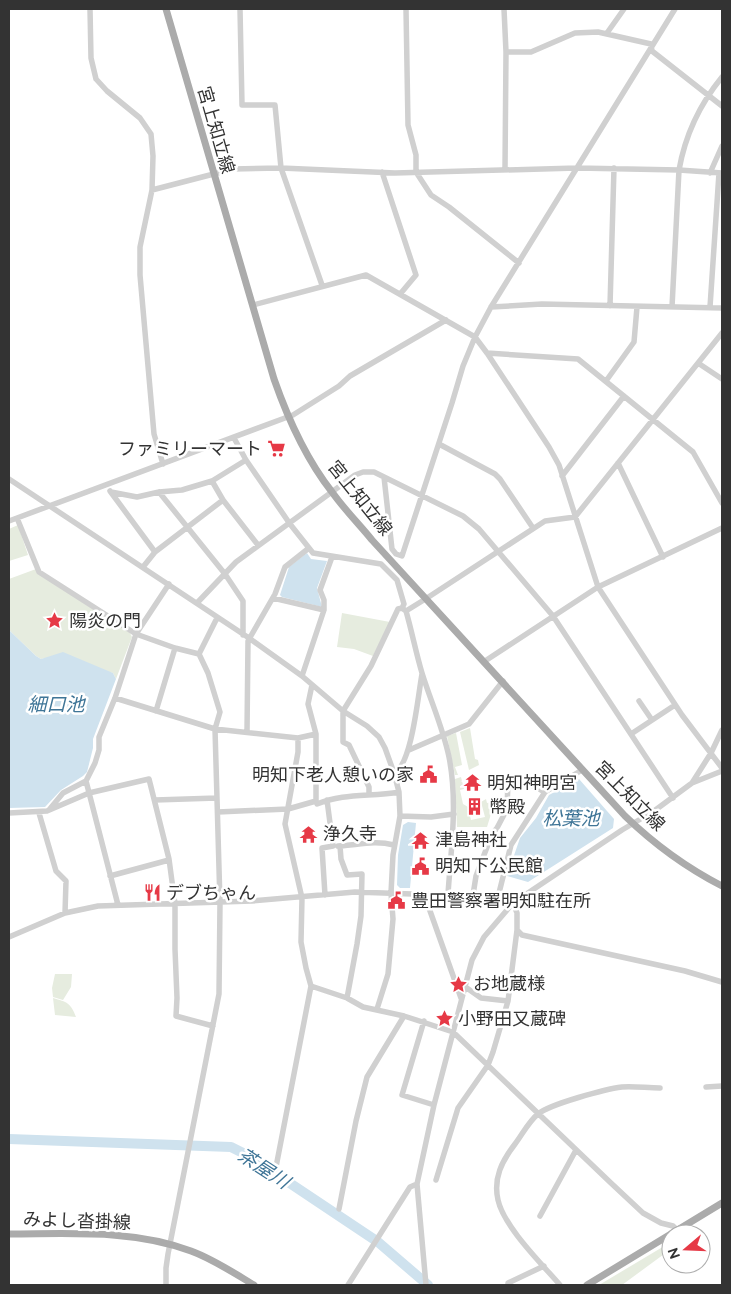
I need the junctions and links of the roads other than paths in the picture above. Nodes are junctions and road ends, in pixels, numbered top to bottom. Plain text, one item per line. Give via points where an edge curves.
1 (90, 9) edge
2 (166, 9) edge
3 (240, 9) edge
4 (406, 9) edge
5 (504, 9) edge
6 (624, 9) edge
7 (675, 9) edge
8 (607, 33) junction
9 (651, 44) junction
10 (506, 52) junction
11 (722, 77) edge
12 (708, 95) junction
13 (722, 106) edge
14 (722, 146) edge
15 (281, 168) junction
16 (578, 168) junction
17 (614, 168) junction
18 (505, 170) junction
19 (678, 170) junction
20 (382, 172) junction
21 (416, 172) junction
22 (710, 173) junction
23 (720, 173) edge
24 (213, 174) junction
25 (152, 190) junction
26 (519, 263) junction
27 (322, 285) junction
28 (401, 294) junction
29 (253, 305) junction
30 (610, 306) junction
31 (491, 307) junction
32 (638, 307) junction
33 (672, 307) junction
34 (710, 308) junction
35 (722, 308) edge
36 (446, 320) junction
37 (722, 333) edge
38 (475, 337) junction
39 (487, 353) junction
40 (698, 363) junction
41 (722, 379) edge
42 (606, 381) junction
43 (624, 396) junction
44 (288, 418) junction
45 (653, 420) junction
46 (234, 438) junction
47 (438, 444) junction
48 (246, 460) junction
49 (618, 463) junction
50 (163, 464) junction
51 (562, 476) junction
52 (384, 477) junction
53 (9, 479) edge
54 (212, 481) junction
55 (108, 484) junction
56 (111, 492) junction
57 (159, 492) junction
58 (332, 492) junction
59 (422, 496) junction
60 (223, 500) junction
61 (722, 503) edge
62 (50, 505) junction
63 (575, 517) junction
64 (17, 518) junction
65 (9, 521) edge
66 (290, 524) junction
67 (186, 527) junction
68 (533, 528) junction
69 (722, 528) edge
70 (258, 545) junction
71 (310, 548) junction
72 (499, 551) junction
73 (155, 552) junction
74 (332, 557) junction
75 (663, 557) junction
76 (143, 567) junction
77 (225, 574) junction
78 (169, 584) junction
79 (598, 587) junction
80 (273, 598) junction
81 (427, 598) junction
82 (197, 603) junction
83 (404, 609) junction
84 (324, 610) junction
85 (552, 616) junction
86 (217, 618) junction
87 (136, 634) junction
88 (246, 636) junction
89 (176, 648) junction
90 (199, 654) junction
91 (485, 661) junction
92 (422, 674) junction
93 (302, 676) junction
94 (503, 681) junction
95 (312, 685) junction
96 (114, 698) junction
97 (639, 701) dead end
98 (675, 705) junction
99 (156, 711) junction
100 (343, 711) junction
101 (652, 720) junction
102 (215, 729) junction
103 (722, 730) edge
104 (247, 732) junction
105 (316, 734) junction
106 (444, 734) junction
107 (631, 734) junction
108 (298, 738) junction
109 (409, 750) junction
110 (711, 753) junction
111 (582, 770) junction
112 (722, 770) edge
113 (394, 773) junction
114 (86, 781) junction
115 (692, 783) junction
116 (399, 792) junction
117 (545, 792) junction
118 (89, 793) junction
119 (369, 795) junction
120 (217, 798) junction
121 (673, 798) junction
122 (155, 800) junction
123 (327, 800) junction
124 (316, 801) junction
125 (288, 809) junction
126 (47, 811) junction
127 (218, 812) junction
128 (9, 813) edge
129 (39, 813) junction
130 (454, 814) junction
131 (400, 816) junction
132 (633, 824) junction
133 (394, 845) junction
134 (333, 846) junction
135 (340, 846) junction
136 (170, 860) junction
137 (110, 876) junction
138 (722, 886) edge
139 (362, 892) junction
140 (391, 893) junction
141 (424, 894) junction
142 (448, 894) junction
143 (324, 895) junction
144 (472, 895) junction
145 (498, 896) junction
146 (302, 898) junction
147 (220, 903) junction
148 (513, 903) junction
149 (175, 904) junction
150 (118, 905) junction
151 (65, 913) junction
152 (517, 930) junction
153 (9, 937) edge
154 (722, 982) edge
155 (311, 986) junction
156 (464, 986) junction
157 (347, 998) junction
158 (461, 998) junction
159 (508, 1001) junction
160 (377, 1009) junction
161 (404, 1016) junction
162 (424, 1021) junction
163 (213, 1026) junction
164 (453, 1032) junction
165 (488, 1065) junction
166 (722, 1086) edge
167 (706, 1087) dead end
168 (660, 1088) dead end
169 (434, 1105) junction
170 (539, 1114) junction
171 (576, 1150) junction
172 (276, 1168) dead end
173 (436, 1180) dead end
174 (417, 1184) junction
175 (722, 1203) edge
176 (339, 1209) dead end
177 (540, 1216) dead end
178 (665, 1224) edge
179 (687, 1224) edge
180 (9, 1234) edge
181 (661, 1240) edge
182 (170, 1244) junction
183 (544, 1266) junction
184 (166, 1285) edge
185 (254, 1285) edge
186 (348, 1285) edge
187 (426, 1285) edge
188 (508, 1285) edge
189 (560, 1285) edge
190 (586, 1285) edge

1 - 25 street via 91,58 96,79 140,118 151,134
2 - 24 main road, 宮上知立線
3 - 15 street via 242,105 275,105
4 - 21 street via 408,125 416,155
5 - 10 street
6 - 8 street
7 - 9 street
8 - 9 street
8 - 10 street via 575,33 532,52
9 - 12 street via 652,51
9 - 16 street
10 - 18 street
11 - 12 street
12 - 13 street
12 - 19 street via 682,149
14 - 22 street
15 - 20 street
15 - 24 street via 233,169
15 - 27 street
16 - 17 street
16 - 18 street
16 - 26 street
17 - 19 street
17 - 30 street
18 - 21 street
19 - 22 street
19 - 33 street
20 - 21 street
20 - 28 street via 416,275
21 - 26 street via 437,200
22 - 23 street
23 - 34 street
24 - 25 street
24 - 29 main road, 宮上知立線
25 - 50 street via 140,247 140,275 154,434
26 - 31 street
27 - 28 street via 366,275
27 - 29 street
28 - 36 street
29 - 44 main road, 宮上知立線
30 - 31 street via 542,304
30 - 32 street
31 - 38 street
32 - 33 street
32 - 42 street via 634,342
33 - 34 street
34 - 35 street
36 - 38 street
36 - 44 street via 350,376
37 - 40 street
38 - 39 street
38 - 47 street
39 - 42 street via 578,358
39 - 51 street via 549,446
40 - 41 street
40 - 45 street
42 - 43 street
43 - 45 street
43 - 51 street
44 - 46 street
44 - 58 main road, 宮上知立線
45 - 49 street
45 - 61 street via 693,452
46 - 48 street
46 - 50 street
47 - 59 street
47 - 68 street via 500,479
48 - 54 street
48 - 66 street
49 - 63 street
49 - 75 street
50 - 55 street
51 - 63 street
52 - 58 street via 374,472 363,472
52 - 59 street
52 - 59 street via 392,549 396,554 402,556
53 - 62 street
54 - 57 street via 182,490
54 - 60 street
55 - 56 street
55 - 62 street
56 - 57 street via 137,497
56 - 73 street
57 - 67 street
58 - 66 street
58 - 81 main road, 宮上知立線
59 - 72 street via 463,516
60 - 67 street
60 - 70 street
62 - 64 street
62 - 76 street
63 - 68 street via 545,521
63 - 79 street
64 - 65 street
64 - 87 street via 39,572
66 - 70 street
66 - 71 street
67 - 73 street
67 - 77 street
68 - 72 street
69 - 75 street
70 - 77 street
71 - 74 street via 313,553
71 - 80 street via 286,567
72 - 81 street
72 - 85 street
73 - 76 street
74 - 83 street via 382,564 397,580
74 - 84 street via 320,590
75 - 79 street
76 - 78 street
77 - 82 street
77 - 88 street via 242,601
78 - 82 street
78 - 87 street
79 - 85 street
79 - 98 street
80 - 84 street
80 - 88 street
81 - 83 street
81 - 91 main road, 宮上知立線
82 - 86 street
83 - 92 street
83 - 100 street via 398,609
84 - 93 street
85 - 91 street
85 - 107 street
86 - 88 street
86 - 90 street
87 - 89 street
87 - 96 street
88 - 93 street
88 - 104 street
89 - 90 street
89 - 99 street
90 - 102 street via 220,712
91 - 94 main road, 宮上知立線
92 - 106 street
92 - 109 street
93 - 95 street
94 - 106 street via 470,724
94 - 111 main road, 宮上知立線
95 - 100 street
95 - 105 street via 308,704
96 - 99 street
96 - 114 street via 99,737 95,763
97 - 101 street
98 - 101 street
98 - 110 street
99 - 102 street
100 - 113 street via 379,737
100 - 119 street via 343,742 349,745 369,787
101 - 107 street
102 - 104 street
102 - 120 street
103 - 110 street
104 - 108 street
105 - 108 street
105 - 124 street
106 - 109 street
106 - 130 street
107 - 121 street
108 - 125 street
109 - 113 street via 401,768
110 - 112 street
110 - 115 street
111 - 117 street
111 - 132 main road, 宮上知立線
112 - 115 street
113 - 116 street
114 - 118 street
114 - 126 street via 63,794
115 - 121 street
116 - 119 street
116 - 131 street
117 - 144 street via 514,777 508,781 507,809 485,850
117 - 145 street via 511,845
118 - 122 street via 149,779
118 - 126 street
118 - 137 street
119 - 123 street
120 - 122 street
120 - 127 street
121 - 132 street
122 - 136 street
123 - 124 street via 317,804
123 - 134 street
124 - 125 street
125 - 127 street
125 - 146 street via 285,824
126 - 129 street
127 - 147 street
128 - 129 street
129 - 151 street via 56,871 66,881
130 - 131 street
130 - 142 street
131 - 133 street
132 - 138 main road, 宮上知立線 via 666,851
132 - 148 street
133 - 135 street via 372,842
133 - 140 street
134 - 135 street
134 - 143 street via 322,848
135 - 139 street via 347,875 362,874
136 - 137 street
136 - 149 street
137 - 150 street
139 - 140 street
139 - 143 street
139 - 157 street via 358,944
140 - 141 street
140 - 160 street via 393,919 388,974
141 - 142 street
141 - 158 street
142 - 144 street
143 - 146 street
144 - 145 street
145 - 148 street
146 - 147 street
146 - 155 street via 301,942
147 - 149 street
147 - 163 street via 220,994
148 - 152 street
148 - 156 street via 484,937
149 - 150 street
149 - 163 street via 176,1016
150 - 151 street
151 - 153 street
152 - 154 street via 522,935
152 - 159 street
155 - 157 street
155 - 172 street
156 - 158 street
156 - 159 street via 481,998
157 - 160 street
158 - 164 street
159 - 165 street
160 - 161 street
161 - 162 street
161 - 176 street via 367,1077
162 - 164 street
162 - 169 street via 402,1095
163 - 182 street
164 - 165 street
164 - 169 street
165 - 170 street
165 - 173 street via 458,1108
166 - 167 street
168 - 170 street via 613,1088
169 - 174 street
170 - 171 street
170 - 183 street via 505,1157 495,1184 503,1215
171 - 177 street
171 - 178 street via 643,1213
174 - 186 street via 410,1187
174 - 187 street
175 - 179 main road
180 - 182 main road, みよし沓掛線 via 116,1234
181 - 190 main road
182 - 184 street
182 - 185 main road, みよし沓掛線 via 205,1257
183 - 188 street
183 - 189 street

